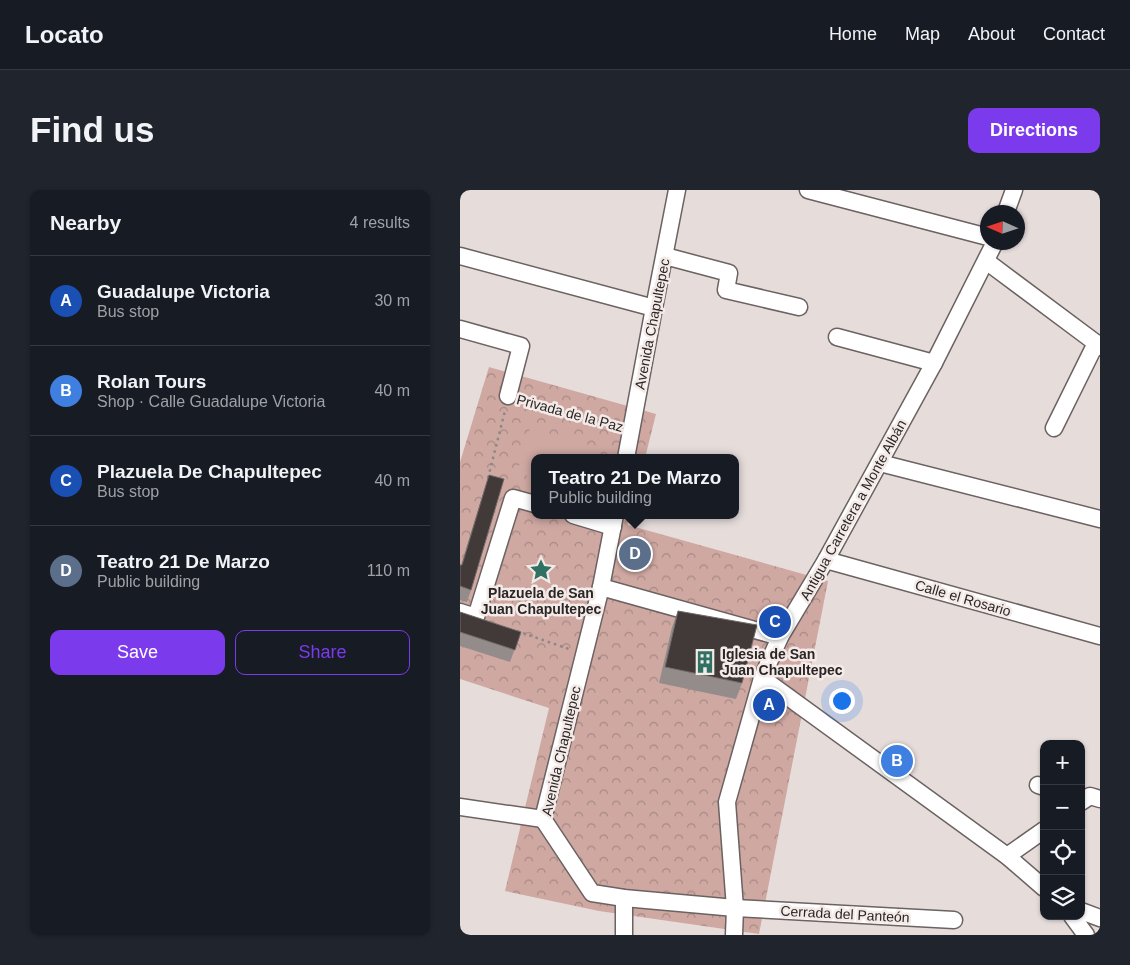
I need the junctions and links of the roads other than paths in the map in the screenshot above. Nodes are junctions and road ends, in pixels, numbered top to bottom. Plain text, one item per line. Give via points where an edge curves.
1 (678, 190) edge
2 (808, 190) edge
3 (1014, 190) edge
4 (1009, 205) edge
5 (980, 235) edge
6 (991, 250) edge
7 (460, 256) edge
8 (665, 256) junction
9 (986, 261) junction
10 (654, 308) junction
11 (799, 308) dead end
12 (460, 329) edge
13 (837, 337) dead end
14 (1098, 345) edge
15 (934, 363) junction
16 (508, 396) road end
17 (1054, 428) dead end
18 (627, 454) edge
19 (880, 462) junction
20 (531, 503) edge
21 (600, 519) edge
22 (1100, 519) edge
23 (614, 521) edge
24 (826, 560) junction
25 (601, 587) junction
26 (468, 615) edge
27 (1100, 636) edge
28 (780, 637) junction
29 (762, 678) junction
30 (460, 807) edge
31 (543, 819) junction
32 (1040, 833) edge
33 (1007, 856) junction
34 (1040, 885) edge
35 (624, 898) junction
36 (735, 908) junction
37 (1085, 912) edge
38 (1100, 918) edge
39 (954, 920) dead end
40 (1075, 920) edge
41 (624, 935) edge
42 (734, 935) edge
43 (1086, 935) edge

1 - 8 street, Avenida Chapultepec
2 - 5 street
3 - 4 street
6 - 9 street, Antigua Carretera a Monte Albán
7 - 10 street
8 - 10 street, Avenida Chapultepec
8 - 11 street via 729,272 726,290
9 - 14 street
9 - 15 street, Antigua Carretera a Monte Albán
10 - 18 street, Avenida Chapultepec
12 - 16 street via 521,346
13 - 15 street
14 - 17 street
15 - 19 street, Antigua Carretera a Monte Albán
19 - 22 street
19 - 24 street, Antigua Carretera a Monte Albán
20 - 26 street via 513,498
21 - 23 street
23 - 25 street, Avenida Chapultepec
24 - 27 street, Calle el Rosario
24 - 28 street, Antigua Carretera a Monte Albán
25 - 28 street
25 - 31 street, Avenida Chapultepec
28 - 29 street, Antigua Carretera a Monte Albán
29 - 33 street
29 - 36 street, Antigua Carretera a Monte Albán via 727,802
30 - 31 street
31 - 35 street, Avenida Chapultepec via 592,893
32 - 33 street
33 - 34 street
35 - 36 street, Avenida Chapultepec
35 - 41 street
36 - 39 street, Cerrada del Panteón
36 - 42 street, Antigua Carretera a Monte Albán
37 - 38 street
40 - 43 street

